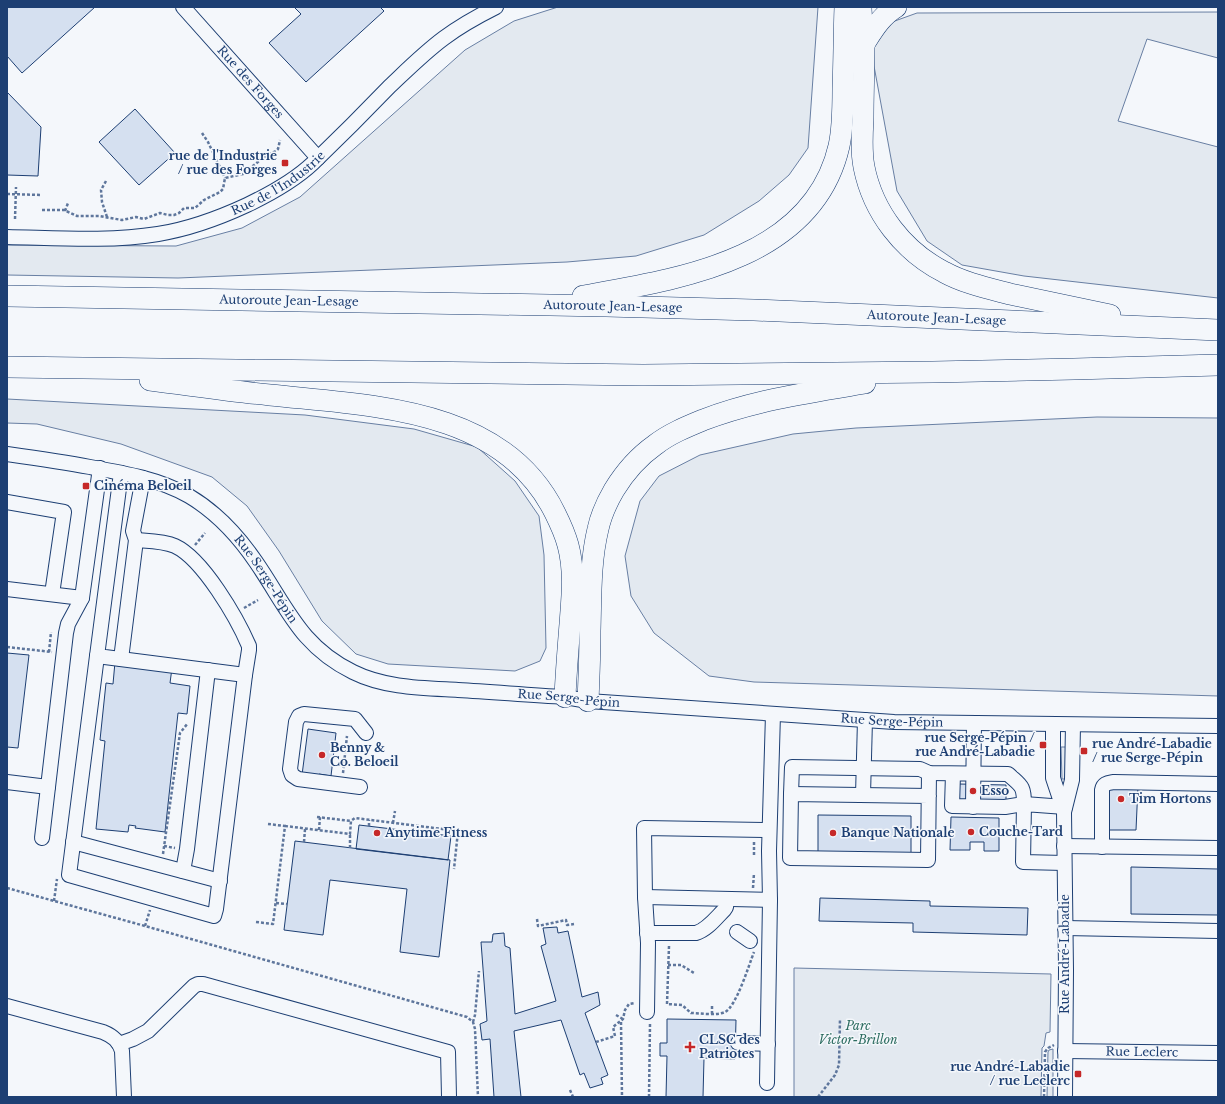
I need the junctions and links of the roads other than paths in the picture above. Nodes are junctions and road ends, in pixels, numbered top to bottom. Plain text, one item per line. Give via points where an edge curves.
1 (183, 7) edge
2 (496, 7) edge
3 (845, 7) edge
4 (861, 7) edge
5 (896, 7) edge
6 (864, 44) junction
7 (318, 158) junction
8 (7, 237) edge
9 (7, 296) edge
10 (539, 304) junction
11 (1176, 328) junction
12 (1218, 330) edge
13 (1218, 365) edge
14 (7, 367) edge
15 (53, 367) junction
16 (933, 372) junction
17 (7, 454) edge
18 (100, 468) junction
19 (121, 472) junction
20 (143, 478) junction
21 (7, 502) edge
22 (136, 540) junction
23 (7, 589) edge
24 (52, 594) junction
25 (82, 598) junction
26 (97, 656) junction
27 (122, 659) junction
28 (208, 670) junction
29 (245, 675) junction
30 (565, 697) junction
31 (588, 701) junction
32 (773, 714) junction
33 (865, 720) junction
34 (974, 723) junction
35 (1053, 724) junction
36 (1073, 725) junction
37 (1218, 726) edge
38 (366, 733) dead end
39 (863, 768) junction
40 (929, 773) junction
41 (952, 774) junction
42 (973, 774) junction
43 (7, 782) edge
44 (1218, 784) edge
45 (360, 786) dead end
46 (48, 787) junction
47 (791, 794) junction
48 (863, 795) junction
49 (929, 796) junction
50 (1024, 804) junction
51 (973, 807) junction
52 (1064, 808) junction
53 (769, 830) junction
54 (42, 838) dead end
55 (73, 842) junction
56 (1064, 846) junction
57 (1102, 846) junction
58 (1218, 848) edge
59 (1064, 863) junction
60 (183, 871) junction
61 (220, 881) junction
62 (645, 898) junction
63 (727, 899) junction
64 (770, 900) junction
65 (1066, 928) junction
66 (1218, 931) edge
67 (737, 932) dead end
68 (647, 933) junction
69 (753, 944) road end
70 (7, 1006) edge
71 (646, 1011) road end
72 (738, 1043) dead end
73 (119, 1044) junction
74 (768, 1044) junction
75 (1065, 1050) junction
76 (1218, 1053) edge
77 (767, 1083) dead end
78 (124, 1097) edge
79 (449, 1097) edge
80 (1065, 1097) edge

1 - 7 street, Rue des Forges
2 - 7 street, Rue de l'Industrie via 465,24 429,50
3 - 10 highway via 839,146 822,188 796,220 759,248 707,269 650,284
4 - 6 highway
5 - 6 highway via 877,24
6 - 11 highway via 864,166 875,201 896,234 913,251 943,272 967,282 1030,298
7 - 8 street, Rue de l'Industrie via 296,177 265,196 231,212 184,228 157,234 115,238
9 - 10 highway, Autoroute Jean-Lesage
10 - 11 highway, Autoroute Jean-Lesage via 754,310
11 - 12 highway, Autoroute Jean-Lesage
13 - 16 highway
14 - 15 highway
15 - 16 highway via 643,375
15 - 30 highway via 395,410 456,426 501,450 526,471 540,488 553,509 568,545 572,589
16 - 31 highway via 799,394 729,411 672,434 642,456 629,469 615,490 598,528 592,578
17 - 18 street, Rue Serge-Pépin
18 - 19 street, Rue Serge-Pépin
18 - 25 street
19 - 20 street, Rue Serge-Pépin
19 - 26 street
20 - 22 street via 133,531
20 - 30 street, Rue Serge-Pépin via 169,486 190,497 221,521 256,561 305,636 322,653 349,670 366,678 407,686
21 - 24 street via 64,512
22 - 27 street
22 - 29 street via 167,544 181,549 210,578 231,610 249,646
23 - 24 street
24 - 25 street
25 - 46 street via 66,633
26 - 27 street
26 - 55 street
27 - 28 street
28 - 29 street
28 - 60 street
29 - 61 street
30 - 31 street, Rue Serge-Pépin
31 - 32 street, Rue Serge-Pépin
32 - 33 street, Rue Serge-Pépin
32 - 53 street
33 - 34 street, Rue Serge-Pépin
33 - 39 street
34 - 35 street, Rue Serge-Pépin
34 - 42 street
35 - 36 street, Rue Serge-Pépin
35 - 52 street, Rue André-Labadie via 1053,778
36 - 37 street, Rue Serge-Pépin
36 - 52 street, Rue André-Labadie via 1072,780
38 - 45 street via 355,719 304,714 299,716 290,769 292,775 298,779
39 - 40 street via 920,769
39 - 47 street via 792,768
39 - 48 street
40 - 41 street
40 - 49 street
41 - 42 street
41 - 51 street via 952,806
42 - 50 street via 1008,774 1024,790
42 - 51 street
43 - 46 street
44 - 57 street via 1104,784
46 - 54 street
47 - 48 street
47 - 49 street via 790,858 928,860
48 - 49 street
50 - 51 street
50 - 52 street
50 - 59 street via 1023,862
52 - 56 street, Rue André-Labadie
53 - 62 street via 644,828
53 - 64 street
55 - 60 street
55 - 61 street via 69,875 214,916
56 - 57 street
56 - 59 street, Rue André-Labadie
57 - 58 street
59 - 65 street, Rue André-Labadie
60 - 61 street
62 - 63 street
62 - 68 street
63 - 64 street
63 - 68 street via 724,910 704,930 696,933
64 - 74 street
65 - 66 street
65 - 75 street, Rue André-Labadie
67 - 69 street
68 - 71 street
70 - 73 street via 108,1034
72 - 74 street
73 - 78 street
73 - 79 street via 148,1031 194,986 203,984 448,1052
74 - 77 street
75 - 76 street, Rue Leclerc
75 - 80 street, Rue André-Labadie

